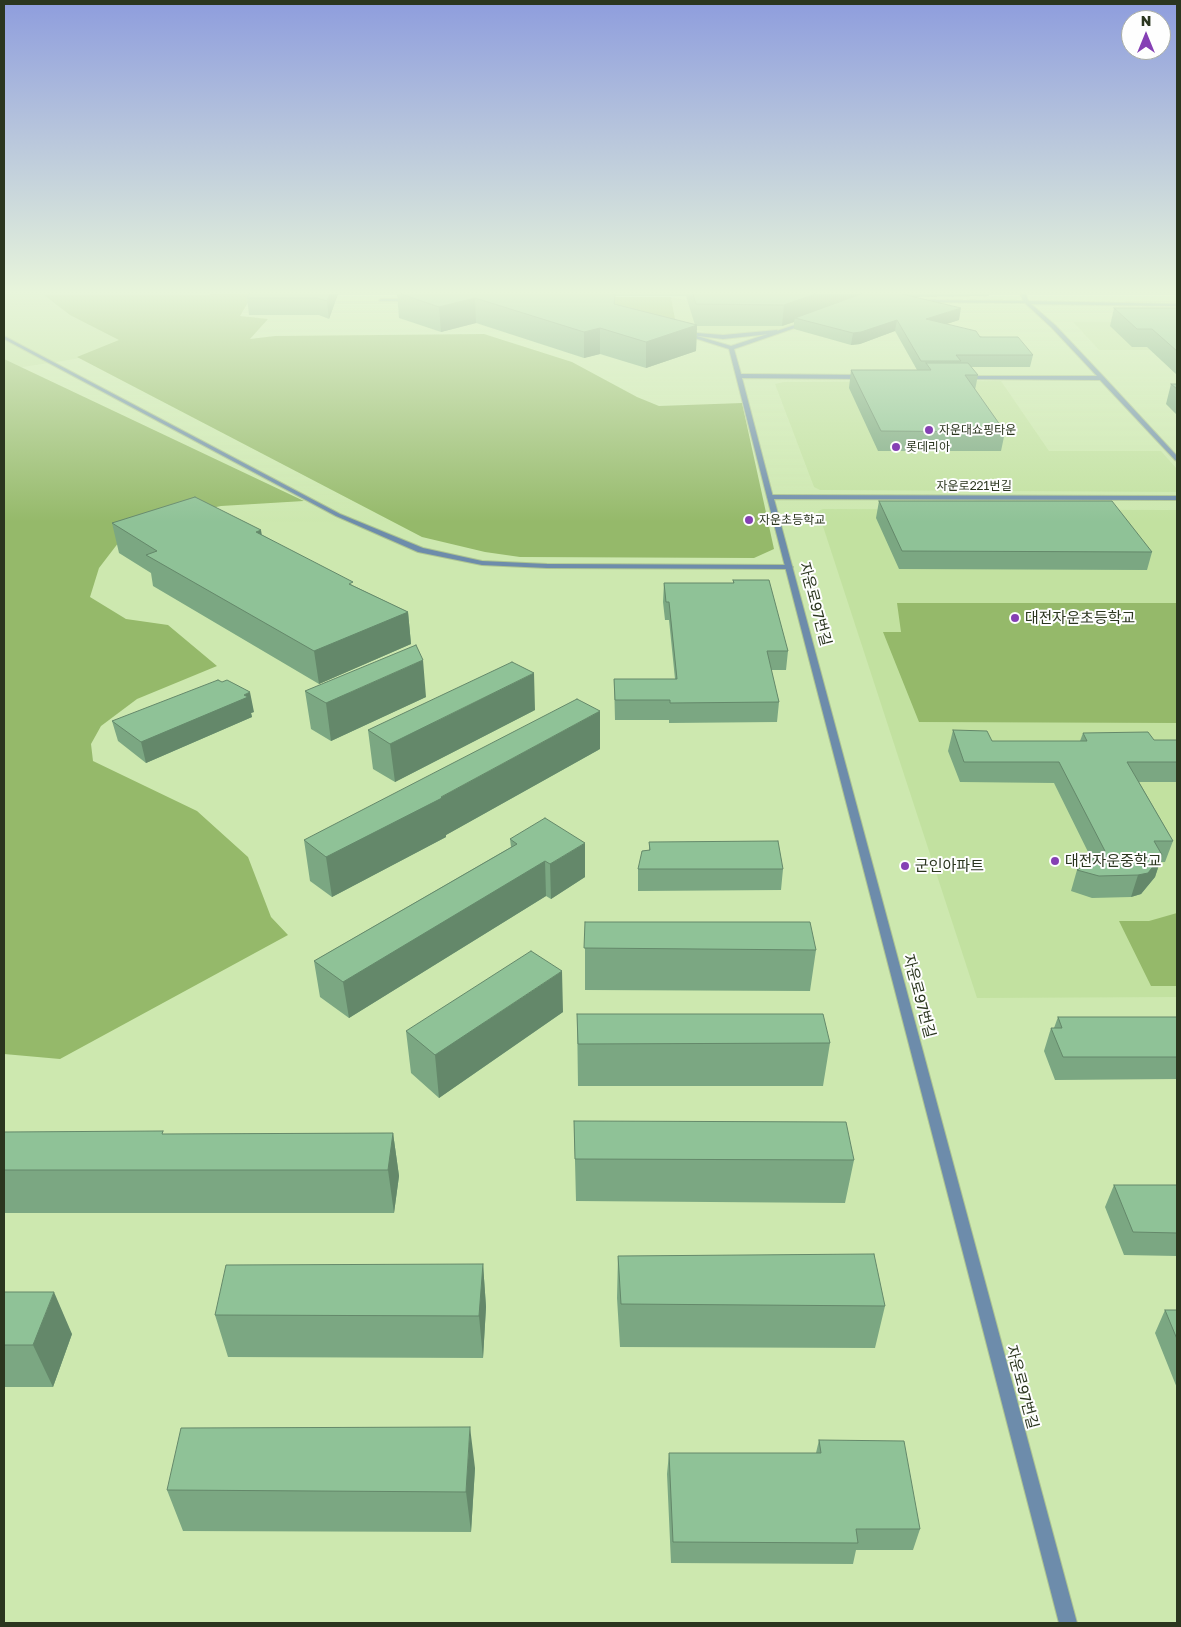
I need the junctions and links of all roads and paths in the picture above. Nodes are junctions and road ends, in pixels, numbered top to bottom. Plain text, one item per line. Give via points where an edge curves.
1 (66, 370) edge
2 (736, 370) edge
3 (1094, 370) edge
4 (738, 376) junction
5 (866, 378) edge
6 (954, 378) edge
7 (1102, 378) junction
8 (1177, 459) edge
9 (770, 497) junction
10 (1177, 498) edge
11 (789, 567) junction
12 (1068, 1623) edge

1 - 11 street via 338,514 421,550 482,563
2 - 4 street, 자운로97번길
3 - 7 street
4 - 5 street
4 - 9 street, 자운로97번길
6 - 7 street
7 - 8 street
9 - 10 street, 자운로221번길
9 - 11 street, 자운로97번길
11 - 12 street, 자운로97번길

